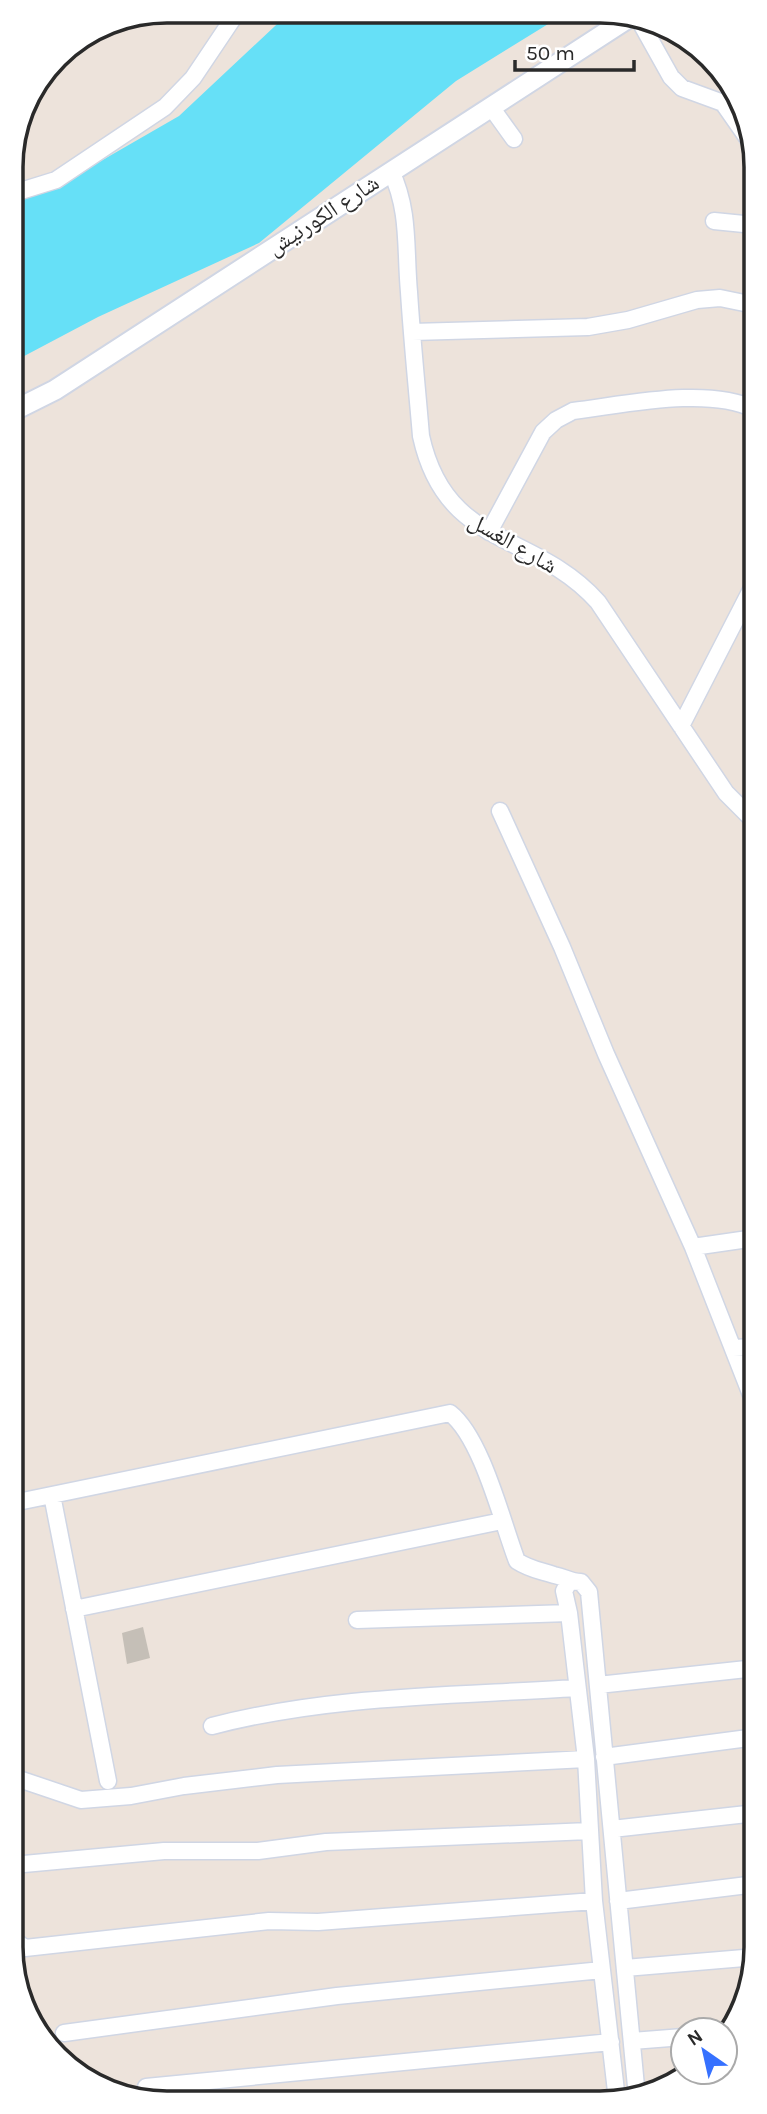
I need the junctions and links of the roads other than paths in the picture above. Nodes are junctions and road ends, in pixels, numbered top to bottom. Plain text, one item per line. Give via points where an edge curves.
1 (230, 23) edge
2 (618, 24) edge
3 (644, 30) edge
4 (491, 107) junction
5 (738, 124) edge
6 (514, 139) dead end
7 (391, 171) junction
8 (23, 190) edge
9 (714, 221) dead end
10 (744, 224) edge
11 (744, 303) edge
12 (412, 332) junction
13 (744, 405) edge
14 (23, 406) edge
15 (489, 532) junction
16 (744, 603) edge
17 (681, 726) junction
18 (500, 811) dead end
19 (744, 811) edge
20 (744, 1240) edge
21 (693, 1247) junction
22 (733, 1348) junction
23 (744, 1348) edge
24 (744, 1376) edge
25 (52, 1495) junction
26 (23, 1501) edge
27 (502, 1521) junction
28 (569, 1582) junction
29 (74, 1609) junction
30 (569, 1613) junction
31 (357, 1620) dead end
32 (744, 1669) edge
33 (598, 1685) junction
34 (576, 1688) junction
35 (212, 1726) dead end
36 (744, 1739) edge
37 (604, 1757) junction
38 (586, 1759) junction
39 (23, 1780) edge
40 (108, 1781) dead end
41 (744, 1814) edge
42 (612, 1829) junction
43 (589, 1831) junction
44 (23, 1865) edge
45 (744, 1885) edge
46 (594, 1900) junction
47 (618, 1901) junction
48 (23, 1947) edge
49 (744, 1958) edge
50 (625, 1968) junction
51 (601, 1970) junction
52 (64, 2033) dead end
53 (669, 2037) edge
54 (632, 2041) junction
55 (611, 2042) junction
56 (637, 2086) edge
57 (146, 2087) dead end
58 (616, 2090) edge

1 - 8 street via 193,78 165,107 56,180
2 - 4 street, شارع الكورنيش
3 - 5 street via 671,78 682,88 723,103
4 - 6 street
4 - 7 street, شارع الكورنيش
7 - 12 street, شارع الغسل via 405,208
7 - 14 street, شارع الكورنيش via 55,390
9 - 10 street
11 - 12 street via 697,300 588,327
12 - 15 street, شارع الغسل via 426,459 450,502
13 - 15 street via 691,397 573,411 556,419 543,432
15 - 17 street, شارع الغسل via 564,572 588,591
16 - 17 street
17 - 19 street, شارع الغسل via 726,793
18 - 21 street
20 - 21 street
21 - 22 street
22 - 23 street
22 - 24 street
25 - 26 street
25 - 27 street via 450,1413 476,1445
25 - 29 street
27 - 28 street via 517,1561
27 - 29 street
28 - 30 street via 564,1591
28 - 33 street via 581,1582 589,1592
29 - 40 street
30 - 31 street
30 - 34 street
32 - 33 street
33 - 37 street
34 - 35 street via 343,1703 256,1714
34 - 38 street
36 - 37 street
37 - 42 street
38 - 39 street via 277,1775 81,1800
38 - 43 street
41 - 42 street
42 - 47 street
43 - 44 street via 327,1842 258,1851 163,1850
43 - 46 street
45 - 47 street
46 - 48 street via 317,1922 270,1921
46 - 51 street
47 - 50 street
49 - 50 street
50 - 54 street
51 - 52 street via 337,1996
51 - 55 street
53 - 54 street
54 - 56 street
55 - 57 street
55 - 58 street

